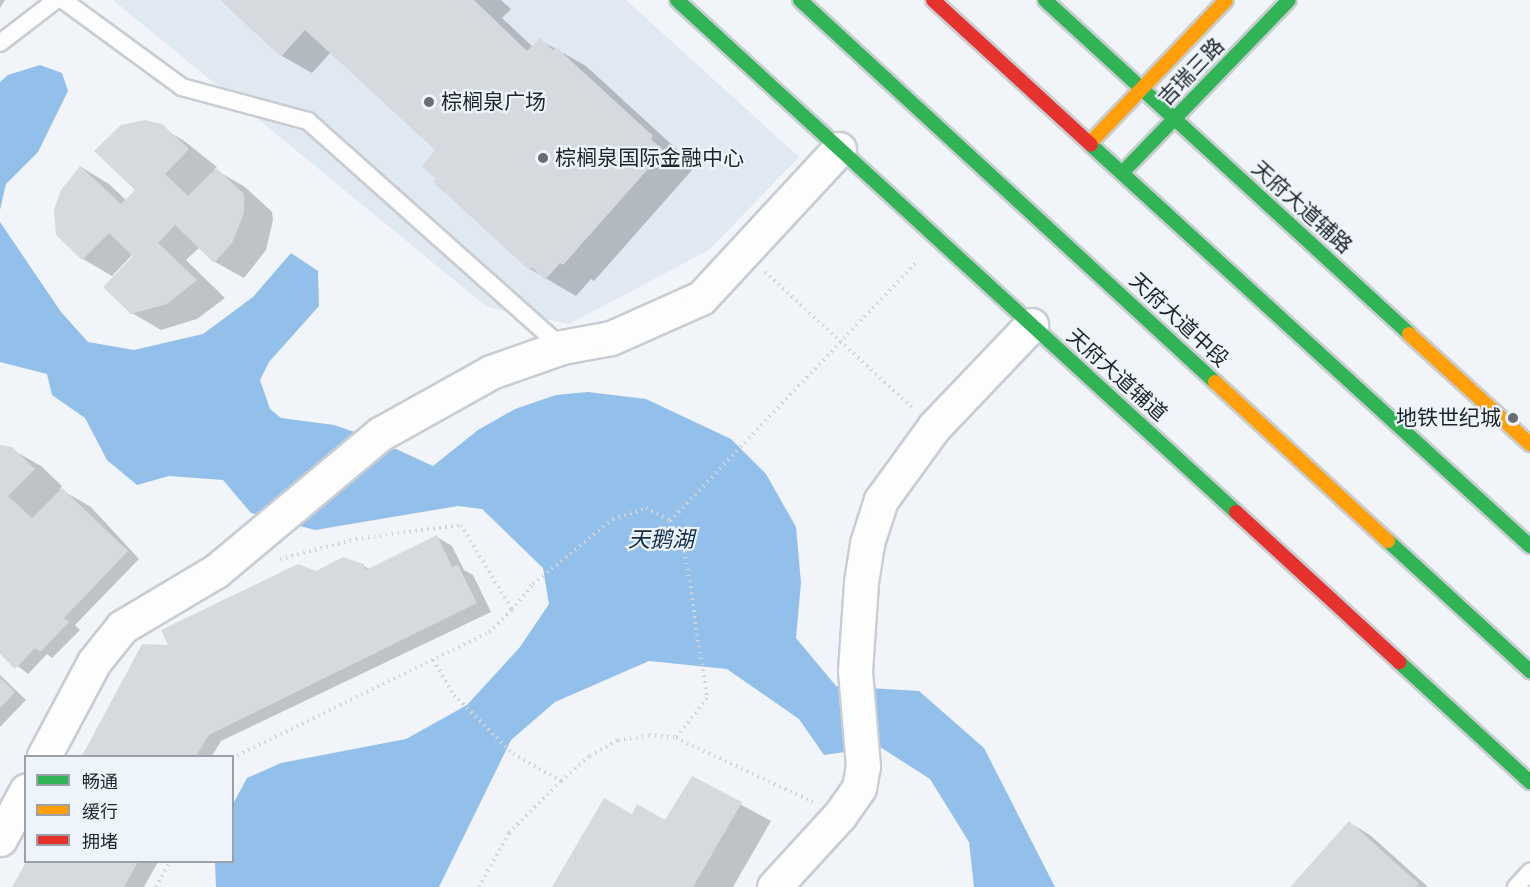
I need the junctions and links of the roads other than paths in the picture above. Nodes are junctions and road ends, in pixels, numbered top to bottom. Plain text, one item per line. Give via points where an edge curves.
1 (56, 0) edge
2 (63, 0) edge
3 (676, 0) edge
4 (800, 0) edge
5 (933, 0) edge
6 (1045, 0) edge
7 (1226, 0) edge
8 (1289, 0) edge
9 (0, 43) edge
10 (1142, 88) junction
11 (1175, 119) junction
12 (1090, 143) junction
13 (839, 149) junction
14 (1122, 173) junction
15 (1031, 325) junction
16 (562, 346) junction
17 (1530, 444) edge
18 (1530, 546) edge
19 (1530, 671) edge
20 (45, 755) edge
21 (1530, 782) edge
22 (24, 795) edge
23 (0, 839) edge
24 (1530, 872) edge
25 (774, 887) edge
26 (1516, 887) edge

1 - 9 lane
2 - 16 lane via 182,87 308,121
3 - 13 street, 天府大道辅道
4 - 19 street, 天府大道中段
5 - 12 street
6 - 10 street, 天府大道辅路
7 - 10 street, 吉瑞三路
8 - 11 street, 吉瑞三路
10 - 11 street, 天府大道辅路
10 - 12 street, 吉瑞三路
11 - 14 street, 吉瑞三路
11 - 17 street, 天府大道辅路
12 - 14 street
13 - 15 street, 天府大道辅道
13 - 16 street via 701,298 611,338
14 - 18 street
15 - 21 street, 天府大道辅道
15 - 25 street via 934,428 881,500 866,553 855,671 863,766 859,788 840,815
16 - 20 street via 491,372 380,434 271,545 216,571 122,627 94,662
22 - 23 street
24 - 26 lane

